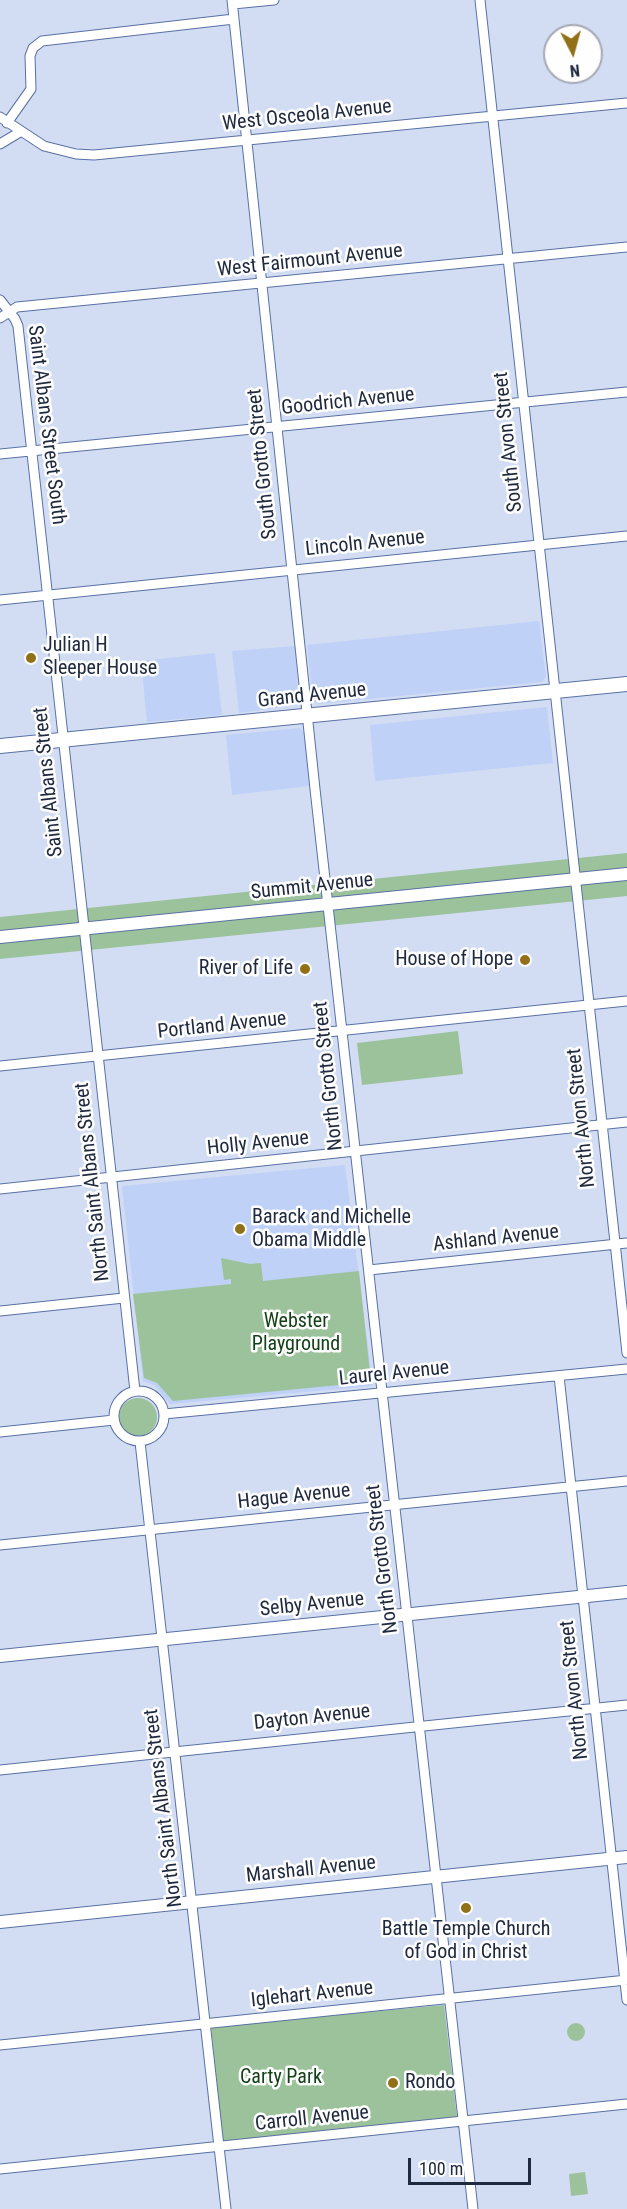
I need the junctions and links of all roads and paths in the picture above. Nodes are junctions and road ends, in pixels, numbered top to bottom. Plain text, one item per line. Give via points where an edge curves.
1 (274, 0) edge
2 (480, 0) edge
3 (232, 2) edge
4 (234, 19) junction
5 (627, 103) edge
6 (492, 116) junction
7 (4, 120) edge
8 (20, 132) junction
9 (246, 140) junction
10 (0, 144) edge
11 (627, 247) edge
12 (507, 259) junction
13 (262, 284) junction
14 (0, 300) edge
15 (9, 310) junction
16 (0, 318) edge
17 (627, 392) edge
18 (522, 402) junction
19 (278, 426) junction
20 (32, 451) junction
21 (0, 454) edge
22 (627, 536) edge
23 (539, 545) junction
24 (293, 570) junction
25 (48, 595) junction
26 (0, 600) edge
27 (627, 684) edge
28 (554, 692) junction
29 (309, 716) junction
30 (63, 740) junction
31 (0, 746) edge
32 (627, 874) edge
33 (574, 879) junction
34 (328, 905) junction
35 (82, 929) junction
36 (0, 937) edge
37 (627, 1001) edge
38 (588, 1005) junction
39 (342, 1032) junction
40 (97, 1057) junction
41 (0, 1066) edge
42 (627, 1122) edge
43 (601, 1125) junction
44 (356, 1152) junction
45 (110, 1177) junction
46 (0, 1189) edge
47 (627, 1243) edge
48 (615, 1245) junction
49 (369, 1270) junction
50 (124, 1298) junction
51 (0, 1311) edge
52 (627, 1353) edge
53 (627, 1369) edge
54 (559, 1376) junction
55 (135, 1391) junction
56 (382, 1394) junction
57 (164, 1414) junction
58 (114, 1420) junction
59 (0, 1432) edge
60 (140, 1442) junction
61 (627, 1481) edge
62 (570, 1487) junction
63 (395, 1505) junction
64 (151, 1529) junction
65 (0, 1545) edge
66 (627, 1592) edge
67 (583, 1597) junction
68 (408, 1614) junction
69 (163, 1640) junction
70 (0, 1656) edge
71 (627, 1705) edge
72 (595, 1708) junction
73 (420, 1725) junction
74 (176, 1750) junction
75 (0, 1770) edge
76 (627, 1857) edge
77 (612, 1858) junction
78 (437, 1877) junction
79 (194, 1902) junction
80 (0, 1922) edge
81 (626, 1980) edge
82 (451, 1998) junction
83 (627, 2000) edge
84 (206, 2024) junction
85 (0, 2045) edge
86 (627, 2104) edge
87 (464, 2121) junction
88 (219, 2146) junction
89 (0, 2169) edge
90 (226, 2209) edge
91 (473, 2209) edge

1 - 3 street
2 - 6 street, South Avon Street
3 - 4 street, South Grotto Street
4 - 7 street via 42,40 30,57 31,89
4 - 9 street, South Grotto Street
5 - 6 street, West Osceola Avenue
6 - 9 street, West Osceola Avenue
6 - 12 street, South Avon Street
7 - 8 street, West Osceola Avenue
8 - 9 street, West Osceola Avenue via 44,146 94,155
8 - 10 street
9 - 13 street, South Grotto Street
11 - 12 street, West Fairmount Avenue
12 - 13 street, West Fairmount Avenue
12 - 18 street, South Avon Street
13 - 15 street, West Fairmount Avenue
13 - 19 street, South Grotto Street
14 - 15 street, Saint Albans Street South
15 - 16 street
15 - 20 street, Saint Albans Street South via 18,326
17 - 18 street, Goodrich Avenue
18 - 19 street, Goodrich Avenue
18 - 23 street, South Avon Street
19 - 20 street, Goodrich Avenue
19 - 24 street, South Grotto Street
20 - 21 street, Goodrich Avenue
20 - 25 street, Saint Albans Street South
22 - 23 street, Lincoln Avenue
23 - 24 street, Lincoln Avenue
23 - 28 street, South Avon Street
24 - 25 street, Lincoln Avenue
24 - 29 street, South Grotto Street
25 - 26 street, Lincoln Avenue
25 - 30 street, Saint Albans Street
27 - 28 main road, Grand Avenue
28 - 29 main road, Grand Avenue
28 - 33 street, South Avon Street
29 - 30 main road, Grand Avenue
29 - 34 street, South Grotto Street
30 - 31 main road, Grand Avenue
30 - 35 street, Saint Albans Street
32 - 33 street, Summit Avenue
33 - 34 street, Summit Avenue
33 - 38 street, North Avon Street
34 - 35 street, Summit Avenue
34 - 39 street, North Grotto Street
35 - 36 street, Summit Avenue
35 - 40 street, North Saint Albans Street
37 - 38 street, Portland Avenue
38 - 39 street, Portland Avenue
38 - 43 street, North Avon Street
39 - 40 street, Portland Avenue
39 - 44 street, North Grotto Street
40 - 41 street, Portland Avenue
40 - 45 street, North Saint Albans Street
42 - 43 street, Holly Avenue
43 - 44 street, Holly Avenue
43 - 48 street, North Avon Street
44 - 45 street, Holly Avenue
44 - 49 street, North Grotto Street
45 - 46 street, Holly Avenue
45 - 50 street, North Saint Albans Street
47 - 48 street, Ashland Avenue
48 - 49 street, Ashland Avenue
48 - 52 street, North Avon Street
49 - 56 street, North Grotto Street
50 - 51 street
50 - 55 street, North Saint Albans Street
53 - 54 street, Laurel Avenue
54 - 56 street, Laurel Avenue
54 - 62 street, North Avon Street
55 - 57 street via 151,1395
55 - 58 street via 117,1402
56 - 57 street, Laurel Avenue
56 - 63 street, North Grotto Street
57 - 60 street via 158,1433
58 - 59 street
58 - 60 street via 124,1437
60 - 64 street, North Saint Albans Street
61 - 62 street, Hague Avenue
62 - 63 street, Hague Avenue
62 - 67 street, North Avon Street
63 - 64 street, Hague Avenue
63 - 68 street, North Grotto Street
64 - 65 street, Hague Avenue
64 - 69 street, North Saint Albans Street
66 - 67 street, Selby Avenue
67 - 68 street, Selby Avenue
67 - 72 street, North Avon Street
68 - 69 street, Selby Avenue
68 - 73 street, North Grotto Street
69 - 70 street, Selby Avenue
69 - 74 street, North Saint Albans Street
71 - 72 street, Dayton Avenue
72 - 73 street, Dayton Avenue
72 - 77 street, North Avon Street
73 - 74 street, Dayton Avenue
73 - 78 street, North Grotto Street
74 - 75 street, Dayton Avenue
74 - 79 street, North Saint Albans Street
76 - 77 street, Marshall Avenue
77 - 78 street, Marshall Avenue
77 - 81 street, North Avon Street
78 - 79 street, Marshall Avenue
78 - 82 street, North Grotto Street
79 - 80 street, Marshall Avenue
79 - 84 street, North Saint Albans Street
81 - 82 street, Iglehart Avenue
81 - 83 street, North Avon Street
82 - 84 street, Iglehart Avenue
82 - 87 street, North Grotto Street
84 - 85 street, Iglehart Avenue
84 - 88 street, North Saint Albans Street
86 - 87 street, Carroll Avenue
87 - 88 street, Carroll Avenue
87 - 91 street, North Grotto Street
88 - 89 street, Carroll Avenue
88 - 90 street, North Saint Albans Street

